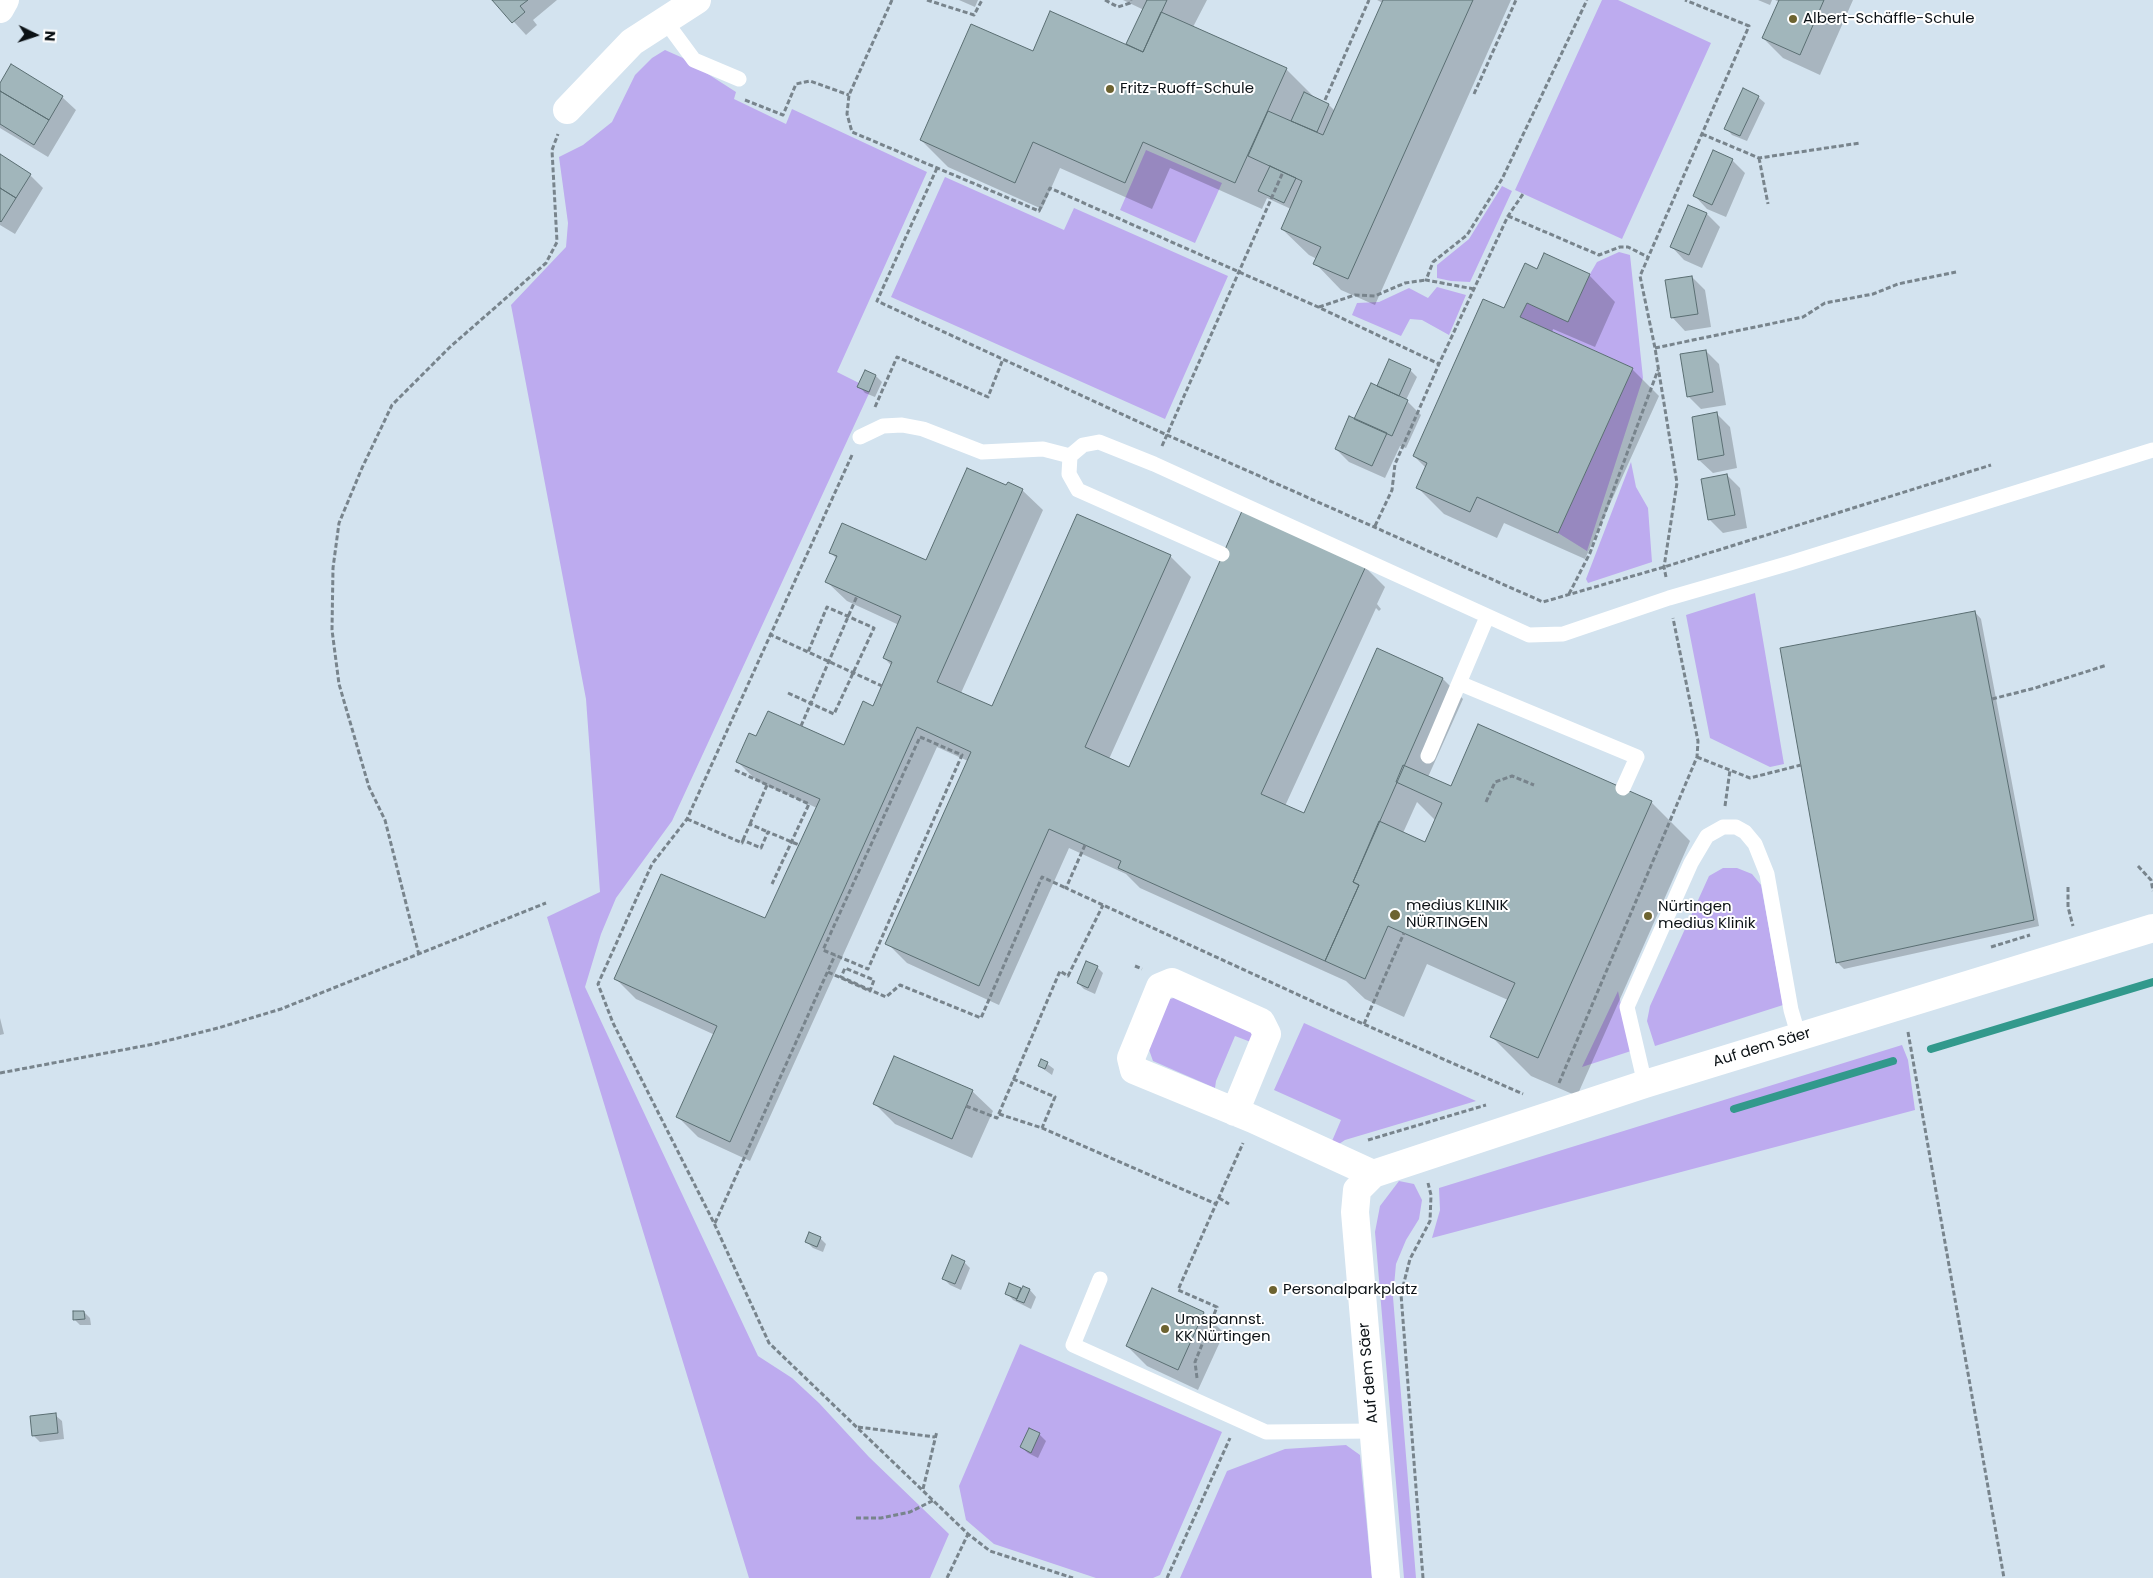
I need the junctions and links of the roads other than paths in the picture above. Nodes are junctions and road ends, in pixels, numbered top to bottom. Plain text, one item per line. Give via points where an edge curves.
1 (5, 0) edge
2 (697, 0) edge
3 (0, 9) edge
4 (666, 22) junction
5 (739, 79) road end
6 (567, 110) road end
7 (860, 437) road end
8 (2153, 450) edge
9 (1070, 456) junction
10 (1222, 554) dead end
11 (1487, 617) junction
12 (1459, 683) junction
13 (1428, 756) dead end
14 (1623, 788) dead end
15 (2153, 928) edge
16 (1798, 1037) junction
17 (1645, 1084) junction
18 (1244, 1116) junction
19 (1373, 1174) junction
20 (1100, 1279) dead end
21 (1374, 1431) junction
22 (1386, 1578) edge

1 - 3 street
2 - 4 street
4 - 5 lane via 694,60
4 - 6 street via 632,42
7 - 9 lane via 883,426 902,426 923,429 982,452 1043,449
8 - 11 lane via 1669,598 1563,634 1529,635
9 - 10 lane via 1069,474 1078,490
9 - 11 lane via 1083,445 1099,442 1154,464
11 - 12 lane
12 - 13 lane
12 - 14 lane via 1637,757
15 - 16 street, Auf dem Säer
16 - 17 street, Auf dem Säer
16 - 17 lane via 1767,874 1755,844 1745,832 1736,827 1723,827 1707,836 1691,863 1627,1007
17 - 19 street, Auf dem Säer
18 - 18 street via 1267,1034 1261,1022 1172,982 1160,987 1131,1058 1134,1070
18 - 19 street
19 - 21 street, Auf dem Säer via 1357,1190 1355,1212
20 - 21 lane via 1072,1345 1266,1432
21 - 22 street, Auf dem Säer

